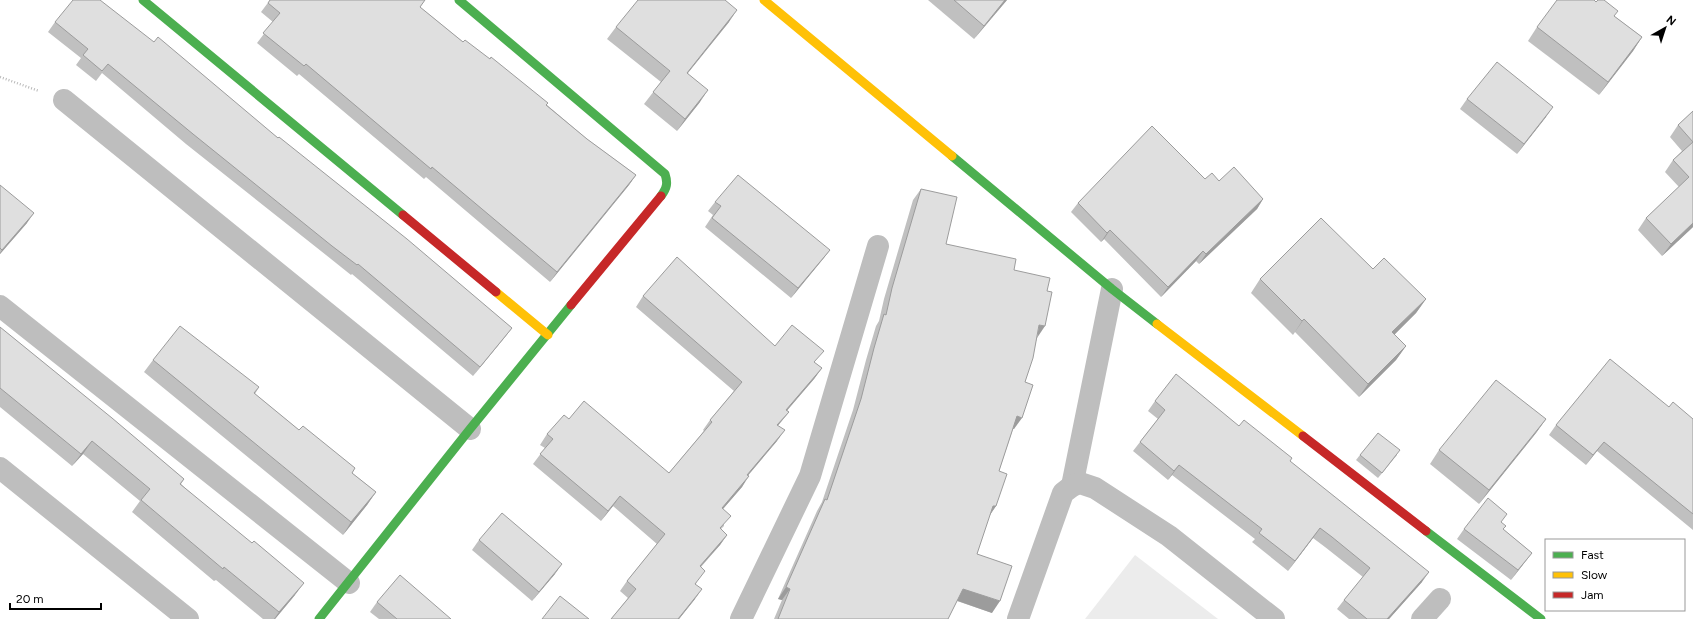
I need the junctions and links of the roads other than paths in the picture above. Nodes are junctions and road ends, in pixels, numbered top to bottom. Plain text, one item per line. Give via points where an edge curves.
1 (143, 0) edge
2 (459, 0) edge
3 (764, 0) edge
4 (64, 100) road end
5 (878, 246) dead end
6 (1112, 289) junction
7 (0, 306) edge
8 (548, 335) junction
9 (470, 429) junction
10 (0, 468) edge
11 (1072, 486) junction
12 (349, 583) junction
13 (1440, 599) dead end
14 (188, 619) edge
15 (319, 619) edge
16 (741, 619) edge
17 (1018, 619) edge
18 (1274, 619) edge
19 (1422, 619) edge
20 (1540, 619) edge

1 - 8 street
2 - 8 street via 665,174 668,182 666,190
3 - 6 street
4 - 9 street
5 - 16 street via 810,476
6 - 11 street
6 - 20 street
7 - 12 street
8 - 9 street
9 - 12 street
10 - 14 street
11 - 17 street via 1063,493
11 - 18 street via 1080,483 1095,488 1115,501 1168,536
12 - 15 street
13 - 19 street

